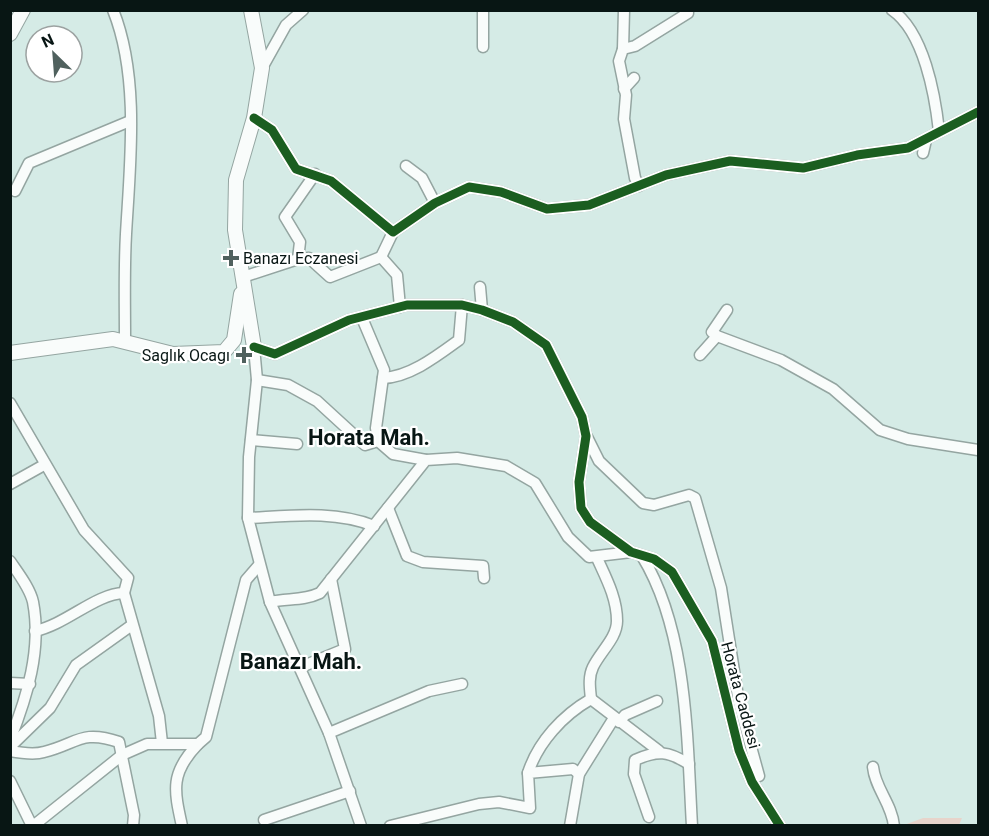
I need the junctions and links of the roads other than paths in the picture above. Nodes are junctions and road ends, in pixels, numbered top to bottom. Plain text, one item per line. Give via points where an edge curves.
1 (23, 10) edge
2 (113, 10) edge
3 (251, 10) edge
4 (303, 10) edge
5 (483, 10) edge
6 (624, 10) edge
7 (892, 10) edge
8 (688, 13) dead end
9 (10, 34) edge
10 (483, 47) dead end
11 (623, 49) junction
12 (262, 68) junction
13 (634, 78) dead end
14 (624, 89) junction
15 (978, 112) edge
16 (254, 118) junction
17 (130, 121) junction
18 (939, 131) junction
19 (926, 140) junction
20 (923, 153) dead end
21 (405, 166) dead end
22 (315, 174) junction
23 (639, 186) junction
24 (15, 191) dead end
25 (435, 203) junction
26 (393, 232) junction
27 (381, 257) junction
28 (298, 259) junction
29 (243, 277) junction
30 (480, 287) dead end
31 (462, 305) junction
32 (400, 307) junction
33 (482, 310) junction
34 (727, 310) dead end
35 (362, 318) junction
36 (717, 336) junction
37 (125, 340) junction
38 (10, 353) edge
39 (256, 354) junction
40 (700, 355) dead end
41 (383, 378) junction
42 (257, 380) junction
43 (12, 407) edge
44 (586, 436) junction
45 (251, 440) junction
46 (378, 441) junction
47 (297, 444) dead end
48 (978, 450) edge
49 (426, 460) junction
50 (44, 465) junction
51 (10, 484) edge
52 (388, 508) junction
53 (248, 518) junction
54 (374, 526) junction
55 (631, 552) junction
56 (642, 556) junction
57 (597, 558) junction
58 (10, 561) edge
59 (259, 565) junction
60 (484, 578) dead end
61 (331, 579) junction
62 (124, 593) junction
63 (270, 602) junction
64 (132, 625) junction
65 (36, 631) junction
66 (301, 667) junction
67 (10, 684) edge
68 (30, 684) junction
69 (462, 684) dead end
70 (591, 699) junction
71 (657, 702) dead end
72 (616, 720) junction
73 (329, 733) junction
74 (10, 740) edge
75 (162, 743) junction
76 (198, 744) junction
77 (10, 749) edge
78 (659, 751) junction
79 (122, 755) junction
80 (689, 764) junction
81 (873, 767) dead end
82 (528, 773) junction
83 (579, 774) junction
84 (759, 776) dead end
85 (10, 782) edge
86 (350, 791) junction
87 (649, 817) dead end
88 (264, 820) dead end
89 (33, 825) edge
90 (133, 825) edge
91 (182, 825) edge
92 (361, 825) edge
93 (390, 825) edge
94 (570, 825) edge
95 (692, 825) edge
96 (780, 825) edge
97 (894, 825) edge

1 - 9 main road
2 - 17 street via 122,31
3 - 12 main road
4 - 12 street via 286,25
5 - 10 street
6 - 11 street
7 - 18 street via 904,20 919,47 935,96
8 - 11 street via 635,46
11 - 14 street via 619,62
12 - 16 main road
13 - 14 street
14 - 23 street via 624,119
15 - 18 street
16 - 22 street via 272,130 296,169
16 - 29 main road via 236,180 235,230
17 - 24 street via 29,163
17 - 37 street
18 - 19 street
19 - 20 street
19 - 23 street via 908,148 803,168 730,161
21 - 25 street via 422,178
22 - 26 street via 331,181
22 - 28 street via 285,217 300,242
23 - 25 street via 589,205 547,209 501,192 469,187
25 - 26 street
26 - 27 street
27 - 28 street via 330,277 309,258
27 - 32 street via 397,274
28 - 29 street
29 - 37 main road via 234,340 224,352 173,354
29 - 39 main road
30 - 33 street
31 - 32 street
31 - 33 street
31 - 41 street via 459,340 397,378
32 - 35 street
33 - 44 street via 513,322 546,345 582,417
34 - 36 street via 712,332
35 - 39 street via 349,320 275,354
35 - 41 street via 384,370
36 - 40 street
36 - 48 street via 781,360 833,389 880,430 908,439
37 - 38 main road
39 - 42 street
41 - 46 street via 376,428
42 - 45 street
42 - 46 street via 288,385 317,401 365,445
43 - 50 street
44 - 55 street via 579,482 581,508 590,522
44 - 84 street via 599,461 643,503 654,505 689,495 695,498 721,588 739,703
45 - 47 street
45 - 53 street
46 - 49 street via 393,454
49 - 52 street
49 - 57 street via 457,458 506,466 535,483 568,537 589,558
50 - 51 street
50 - 62 street via 84,530 128,578
52 - 54 street
52 - 60 street via 407,556 423,562 483,566
53 - 54 street via 318,515 358,519
53 - 59 street
54 - 61 street
55 - 56 street, Horata Caddesi
55 - 57 street
56 - 80 street via 663,598 679,660
56 - 96 street, Horata Caddesi via 672,572 712,641 739,750 752,782
57 - 70 street via 614,597 617,622 592,668
58 - 65 street via 33,600
59 - 63 street
59 - 76 street via 246,580 210,727
61 - 63 street via 320,593 304,600 285,598
61 - 66 street via 345,649
62 - 64 street
62 - 65 street via 112,593 54,627
63 - 66 street
64 - 75 street via 159,716
64 - 77 street via 76,665 50,708
65 - 68 street
66 - 73 street
67 - 68 street
68 - 74 street
69 - 73 street via 429,692
70 - 72 street
70 - 82 street via 570,711 534,755
71 - 72 street
72 - 78 street
72 - 83 street
73 - 86 street
75 - 76 street
75 - 79 street via 147,744
76 - 91 street via 185,757 174,789
77 - 79 street via 44,752 83,736 118,742
78 - 80 street
78 - 87 street via 635,760 634,774
79 - 89 street
79 - 90 street
80 - 95 street
81 - 97 street
82 - 83 street via 573,769
82 - 93 street via 530,808 499,802 479,804
83 - 94 street
85 - 89 street
86 - 88 street
86 - 92 street

